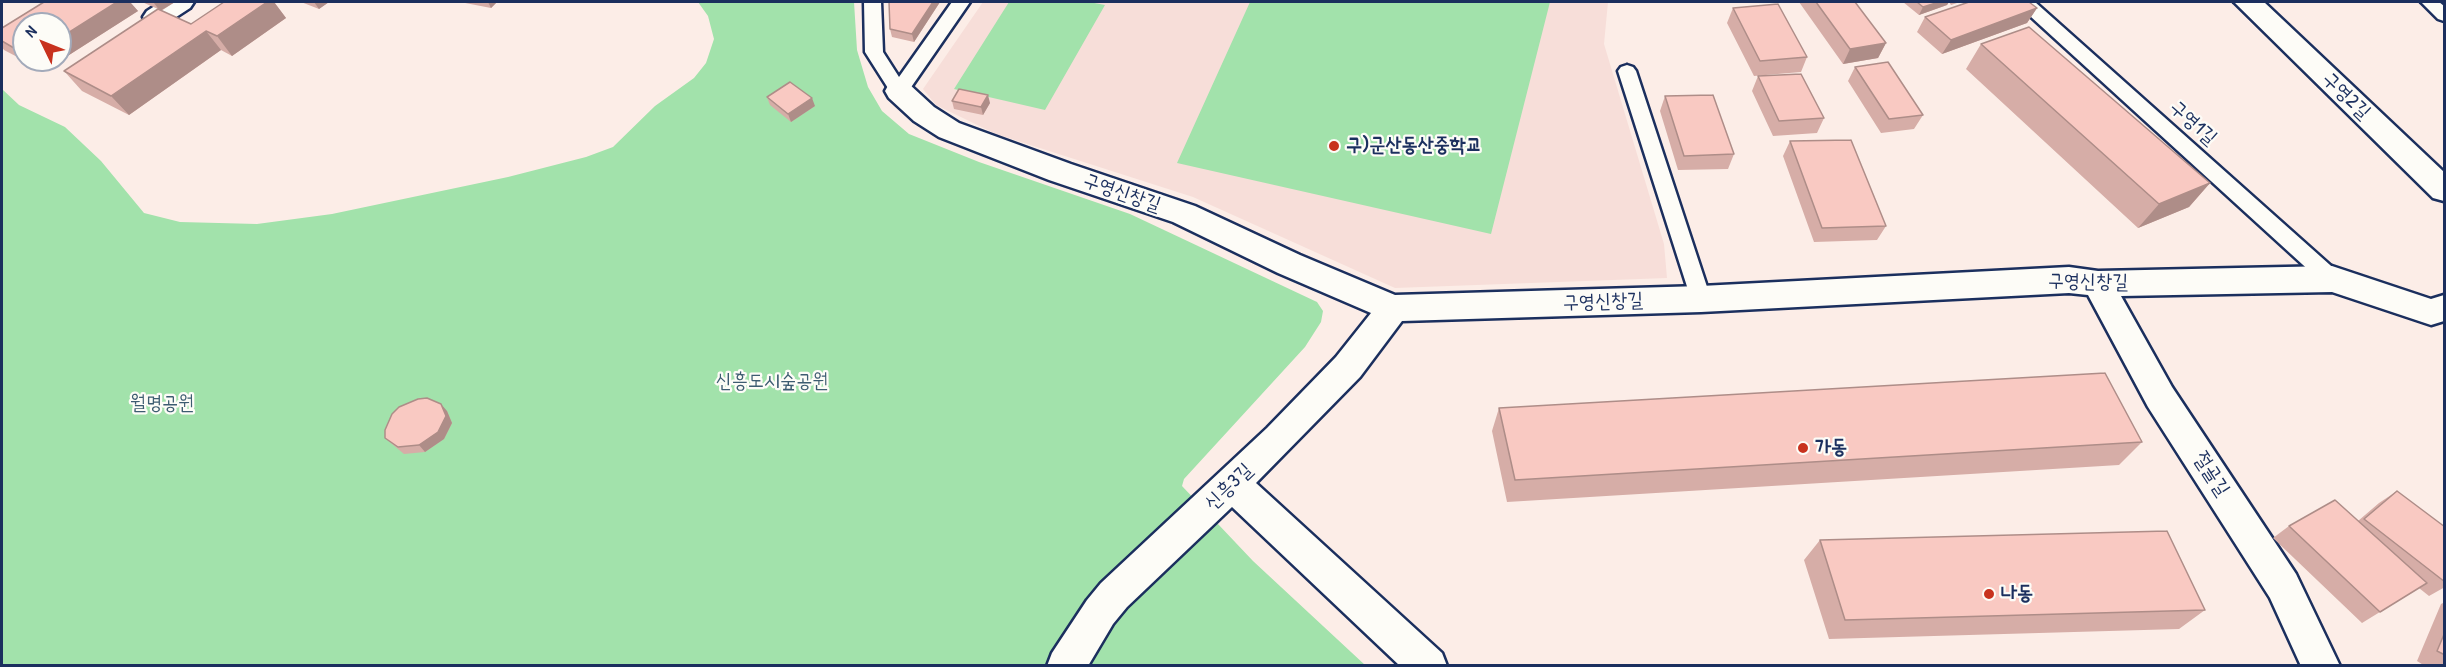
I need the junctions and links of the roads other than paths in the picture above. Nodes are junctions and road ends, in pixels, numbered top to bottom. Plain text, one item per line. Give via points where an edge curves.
1 (180, 2) edge
2 (872, 2) edge
3 (961, 2) edge
4 (2025, 2) edge
5 (2248, 2) edge
6 (2429, 2) edge
7 (2445, 15) edge
8 (157, 16) edge
9 (1627, 71) dead end
10 (899, 91) junction
11 (2445, 190) edge
12 (2332, 279) junction
13 (2098, 284) junction
14 (1701, 299) junction
15 (1393, 308) junction
16 (2440, 317) edge
17 (1233, 484) junction
18 (1066, 666) edge
19 (1428, 666) edge
20 (2321, 666) edge

1 - 8 street
2 - 10 lane, 구영신창길 via 874,51
3 - 10 lane
4 - 12 lane, 구영1길
5 - 11 street, 구영2길
6 - 7 lane
9 - 14 lane
10 - 15 street, 구영신창길 via 949,130 1184,214
12 - 13 street, 구영신창길
12 - 16 street, 구영신창길
13 - 14 street, 구영신창길 via 2069,280
13 - 20 street, 절골길 via 2160,396 2283,586
14 - 15 street, 구영신창길
15 - 17 street, 신흥3길 via 1348,367
17 - 18 street, 신흥3길 via 1114,595
17 - 19 street

